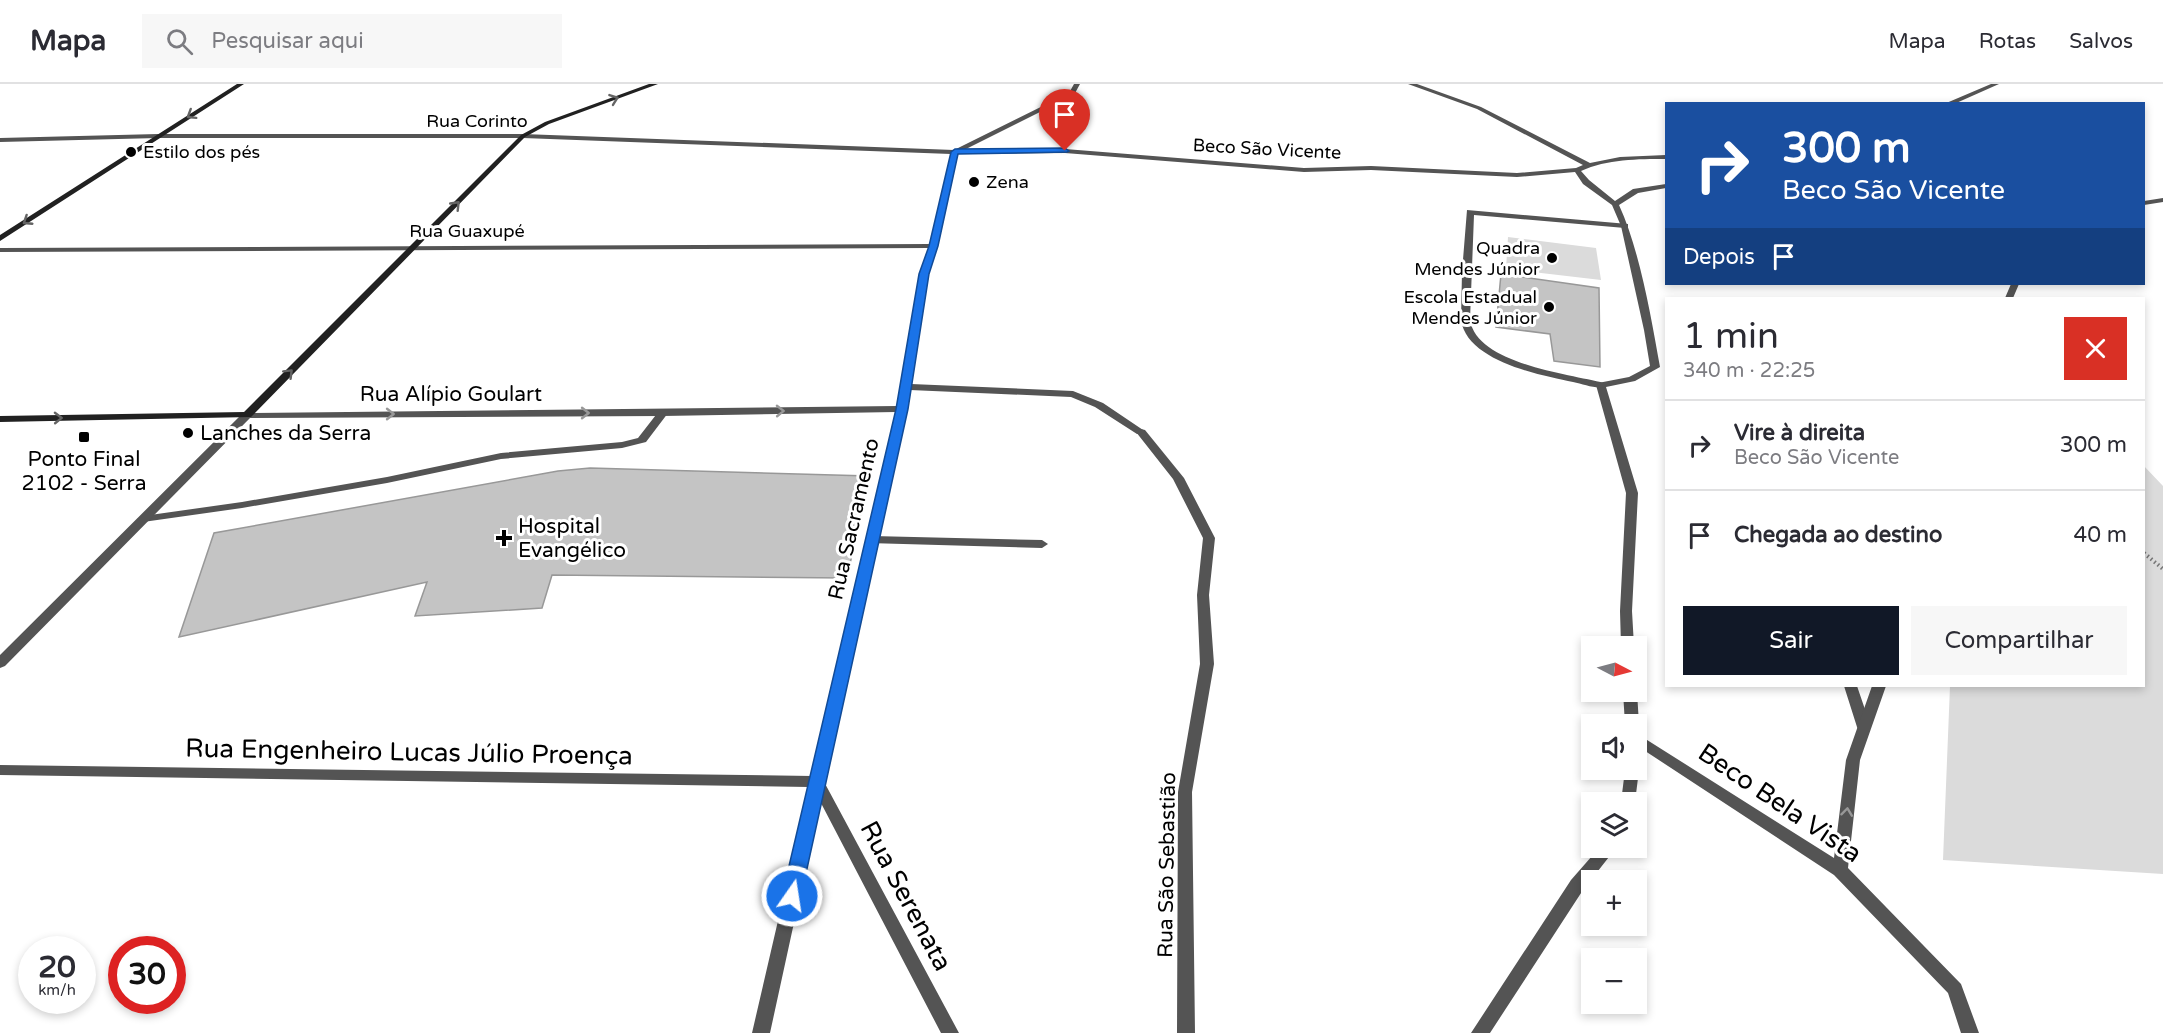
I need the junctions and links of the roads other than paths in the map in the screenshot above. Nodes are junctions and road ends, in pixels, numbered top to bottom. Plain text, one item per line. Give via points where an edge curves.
1 (241, 84) edge
2 (655, 84) edge
3 (1077, 84) edge
4 (1411, 84) edge
5 (1996, 84) edge
6 (1952, 102) edge
7 (158, 136) junction
8 (523, 136) junction
9 (0, 140) edge
10 (955, 152) junction
11 (1665, 157) edge
12 (1587, 164) junction
13 (1577, 170) junction
14 (1665, 186) edge
15 (2163, 200) edge
16 (2145, 203) edge
17 (1616, 204) junction
18 (1625, 226) junction
19 (0, 239) edge
20 (934, 246) junction
21 (414, 248) junction
22 (0, 250) edge
23 (1601, 386) junction
24 (906, 387) junction
25 (902, 409) junction
26 (663, 413) junction
27 (248, 415) junction
28 (0, 419) edge
29 (143, 519) junction
30 (872, 540) junction
31 (1042, 544) dead end
32 (1627, 636) edge
33 (0, 663) edge
34 (1850, 687) edge
35 (1879, 687) edge
36 (1864, 727) junction
37 (1647, 745) edge
38 (0, 770) edge
39 (817, 783) junction
40 (1600, 858) edge
41 (1840, 870) junction
42 (761, 1033) edge
43 (950, 1033) edge
44 (1186, 1033) edge
45 (1480, 1033) edge
46 (1970, 1033) edge

1 -> 7 street
8 -> 2 street via 547,123
3 - 10 street via 1072,94
4 - 12 street via 1479,108
5 - 6 street
7 - 8 street, Rua Corinto
7 - 9 street, Rua Corinto
7 -> 19 street
8 - 10 street, Rua Corinto
21 -> 8 street
10 - 13 street, Beco São Vicente via 1065,151 1304,170 1371,168 1517,175
10 - 20 street, Rua Sacramento
11 - 12 street
12 - 13 street
13 - 17 street via 1586,182
14 - 17 street via 1636,191
15 - 16 street
17 - 18 street
18 - 23 street via 1655,367 1632,379
18 - 23 street via 1470,212 1466,325 1481,347 1513,363
20 - 21 street, Rua Guaxupé
20 - 24 street, Rua Sacramento via 924,274
21 - 22 street, Rua Guaxupé
27 -> 21 street
23 - 32 street via 1632,493
24 - 25 street, Rua Sacramento
24 - 44 street, Rua São Sebastião via 1074,394 1099,405 1141,432 1178,478 1209,538 1203,595 1207,664 1185,792
26 -> 25 street, Rua Alípio Goulart
25 - 30 street, Rua Sacramento
27 -> 26 street, Rua Alípio Goulart
26 - 29 street via 642,440 501,456 387,480
28 -> 27 street, Rua Alípio Goulart
27 - 29 street
29 - 33 street
30 - 31 street
30 - 39 street, Rua Sacramento
34 - 36 street
35 - 36 street
41 -> 36 street via 1853,760
37 - 41 street, Beco Bela Vista
38 - 39 street, Rua Engenheiro Lucas Júlio Proença
39 - 42 street, Rua Sacramento
39 - 43 street, Rua Serenata
40 - 45 street via 1577,885
41 - 46 street, Beco Bela Vista via 1955,989

